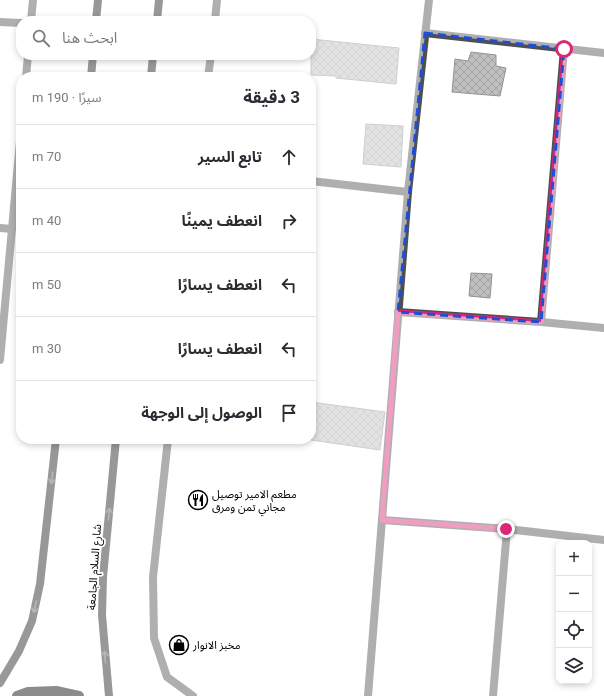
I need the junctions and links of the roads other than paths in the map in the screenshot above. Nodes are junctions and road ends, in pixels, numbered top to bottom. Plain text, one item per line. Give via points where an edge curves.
1 (34, 0) edge
2 (98, 0) edge
3 (159, 0) edge
4 (217, 0) edge
5 (429, 0) edge
6 (32, 16) edge
7 (96, 16) edge
8 (157, 16) edge
9 (215, 16) edge
10 (0, 22) edge
11 (16, 23) edge
12 (425, 33) junction
13 (564, 49) junction
14 (604, 53) edge
15 (28, 60) edge
16 (93, 60) edge
17 (153, 60) edge
18 (210, 60) edge
19 (26, 72) edge
20 (91, 72) edge
21 (151, 72) edge
22 (209, 72) edge
23 (316, 182) edge
24 (16, 186) edge
25 (408, 192) junction
26 (0, 228) edge
27 (12, 230) junction
28 (398, 312) junction
29 (541, 322) junction
30 (604, 328) edge
31 (0, 360) edge
32 (55, 444) edge
33 (116, 444) edge
34 (167, 444) edge
35 (382, 520) junction
36 (506, 529) junction
37 (604, 540) edge
38 (0, 683) edge
39 (17, 696) edge
40 (79, 696) edge
41 (108, 696) edge
42 (193, 696) edge
43 (368, 696) edge
44 (493, 696) edge

1 - 6 street
2 - 7 main road
3 - 8 main road
4 - 9 street
5 - 12 street
10 - 11 street
12 - 13 street
12 - 25 street
13 - 14 street
13 - 29 street
15 - 19 street
16 - 20 main road
17 - 21 main road
18 - 22 street
23 - 25 street
24 - 27 street
25 - 28 street
26 - 27 street
27 - 31 street
28 - 29 street
28 - 35 street
29 - 30 street
32 -> 38 main road via 40,584 32,621 19,651
41 -> 33 main road, شارع السلام الجامعة via 102,615 103,577
34 - 42 street via 153,577 154,638 167,677
35 - 36 street
35 - 43 street
36 - 37 street
36 - 44 street
39 - 40 main road via 28,692 56,690

